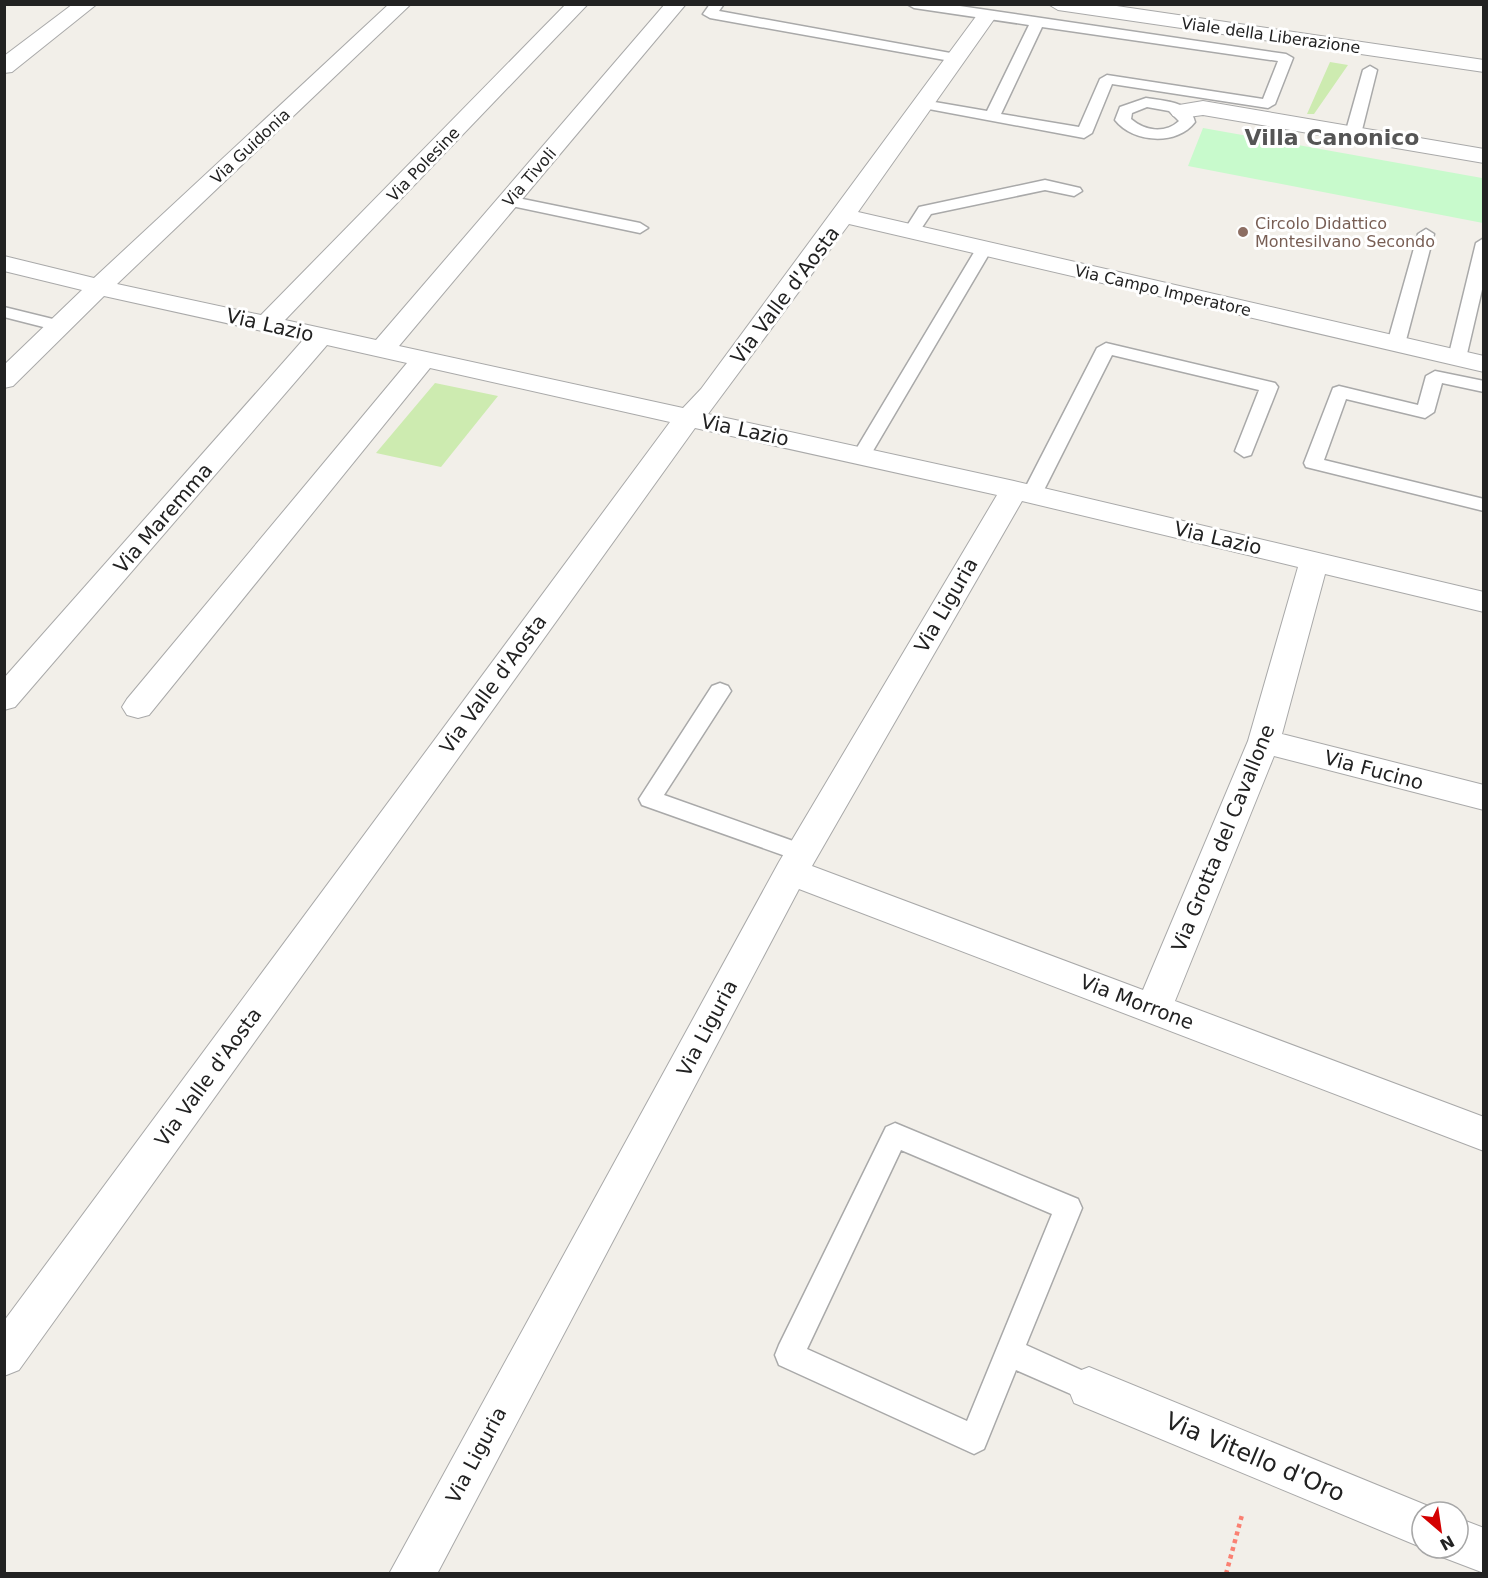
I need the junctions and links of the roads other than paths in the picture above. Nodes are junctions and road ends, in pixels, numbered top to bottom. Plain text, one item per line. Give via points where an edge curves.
1 (87, 4) edge
2 (401, 4) edge
3 (578, 4) edge
4 (676, 4) edge
5 (717, 4) edge
6 (914, 4) edge
7 (1058, 4) edge
8 (987, 15) junction
9 (1037, 22) junction
10 (956, 58) junction
11 (4, 66) edge
12 (1484, 66) edge
13 (1370, 70) dead end
14 (919, 110) junction
15 (1181, 111) dead end
16 (992, 117) junction
17 (1353, 134) junction
18 (1045, 141) dead end
19 (1484, 156) edge
20 (1074, 191) dead end
21 (508, 201) junction
22 (843, 216) junction
23 (640, 228) dead end
24 (911, 232) junction
25 (1426, 234) dead end
26 (1484, 243) edge
27 (984, 249) junction
28 (4, 263) edge
29 (99, 287) junction
30 (4, 312) edge
31 (268, 323) junction
32 (59, 326) junction
33 (1463, 331) junction
34 (1484, 335) edge
35 (321, 336) junction
36 (1396, 344) junction
37 (382, 350) junction
38 (424, 359) junction
39 (1445, 363) junction
40 (1484, 364) edge
41 (4, 380) edge
42 (1484, 387) edge
43 (692, 418) junction
44 (1244, 451) dead end
45 (861, 456) junction
46 (1023, 492) junction
47 (1484, 505) edge
48 (1314, 561) junction
49 (1484, 602) edge
50 (720, 691) dead end
51 (4, 699) edge
52 (138, 707) dead end
53 (1264, 741) junction
54 (1484, 798) edge
55 (796, 862) junction
56 (1154, 1008) junction
57 (1484, 1134) edge
58 (1009, 1352) junction
59 (4, 1356) edge
60 (1089, 1388) joint
61 (1410, 1521) edge
62 (412, 1574) edge

1 - 11 street
2 - 29 street, Via Guidonia
3 - 31 street, Via Polesine
4 - 21 street, Via Tivoli
5 - 10 lane via 710,14
6 - 8 lane
7 - 12 street, Viale della Liberazione
8 - 9 lane
8 - 10 street, Via Valle d'Aosta
9 - 16 lane
9 - 16 lane via 1286,58 1268,104 1107,79 1084,133
10 - 14 street, Via Valle d'Aosta
13 - 17 lane
14 - 16 lane
14 - 18 lane
14 - 22 street, Via Valle d'Aosta
15 - 17 street via 1203,108
17 - 19 street
20 - 24 lane via 1045,185 925,210
21 - 23 lane
21 - 37 street, Via Tivoli
22 - 24 street, Via Campo Imperatore
22 - 43 street, Via Valle d'Aosta
24 - 27 street, Via Campo Imperatore
25 - 36 lane
26 - 33 lane
27 - 36 street, Via Campo Imperatore
27 - 45 lane
28 - 29 street, Via Lazio
29 - 31 street, Via Lazio
29 - 32 street, Via Guidonia
30 - 32 lane
31 - 35 street, Via Lazio
32 - 41 street, Via Guidonia
33 - 34 lane
33 - 39 lane
35 - 37 street, Via Lazio
35 - 51 street, Via Maremma
36 - 39 street, Via Campo Imperatore
37 - 38 street, Via Lazio
38 - 43 street, Via Lazio
38 - 52 street
39 - 40 street, Via Campo Imperatore
39 - 42 lane
39 - 47 lane via 1425,412 1339,392 1312,463
43 - 45 street, Via Lazio
43 - 59 street, Via Valle d'Aosta via 674,436
44 - 46 lane via 1269,387 1106,348
45 - 46 street, Via Lazio
46 - 48 street, Via Lazio
46 - 55 street, Via Liguria
48 - 49 street, Via Lazio
48 - 53 street, Via Grotta del Cavallone
50 - 55 lane via 650,799
53 - 54 street, Via Fucino
53 - 56 street, Via Grotta del Cavallone
55 - 56 street, Via Morrone
55 - 62 street, Via Liguria
56 - 57 street, Via Morrone
58 - 58 lane via 1068,1208 895,1135 789,1355 974,1439
58 - 60 lane
60 - 61 street, Via Vitello d'Oro

